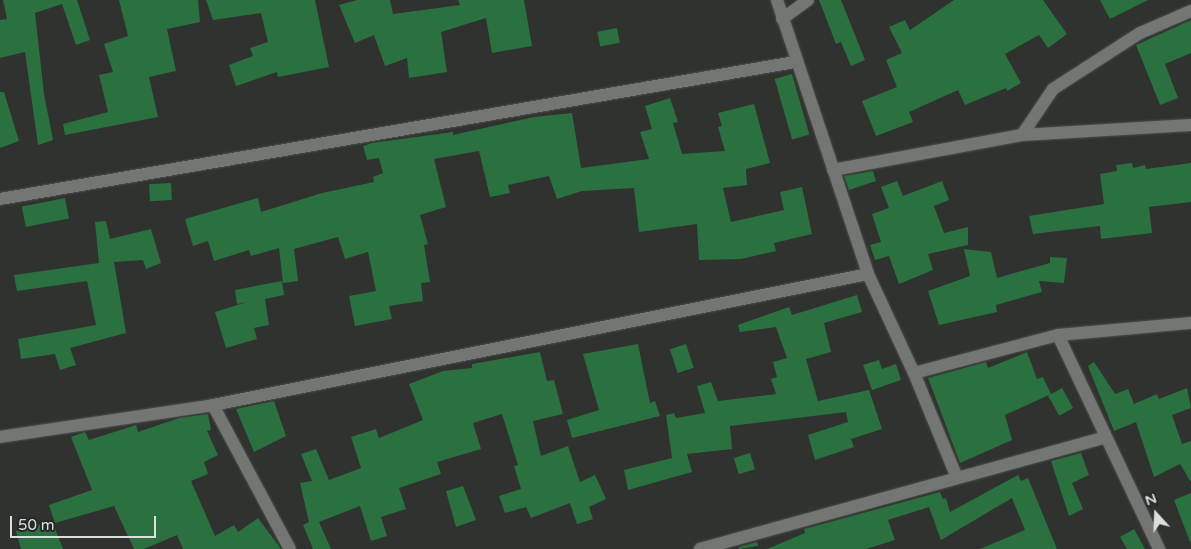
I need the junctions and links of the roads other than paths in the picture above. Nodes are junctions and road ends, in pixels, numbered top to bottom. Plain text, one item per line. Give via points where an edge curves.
1 (777, 0) edge
2 (808, 0) edge
3 (1191, 11) edge
4 (782, 19) junction
5 (795, 62) junction
6 (1191, 125) edge
7 (1022, 135) junction
8 (833, 170) junction
9 (0, 199) edge
10 (868, 274) junction
11 (1191, 323) edge
12 (1058, 335) junction
13 (914, 373) junction
14 (213, 405) junction
15 (0, 437) edge
16 (1104, 438) junction
17 (957, 478) junction
18 (290, 549) edge
19 (700, 549) edge
20 (1159, 549) edge

1 - 4 street
2 - 4 street
3 - 7 street via 1140,33 1053,90
4 - 5 street
5 - 8 street
5 - 9 street
6 - 7 street
7 - 8 street
8 - 10 street
10 - 13 street
10 - 14 street
11 - 12 street
12 - 13 street
12 - 16 street
13 - 17 street
14 - 15 street
14 - 18 street
16 - 17 street
16 - 20 street
17 - 19 street

